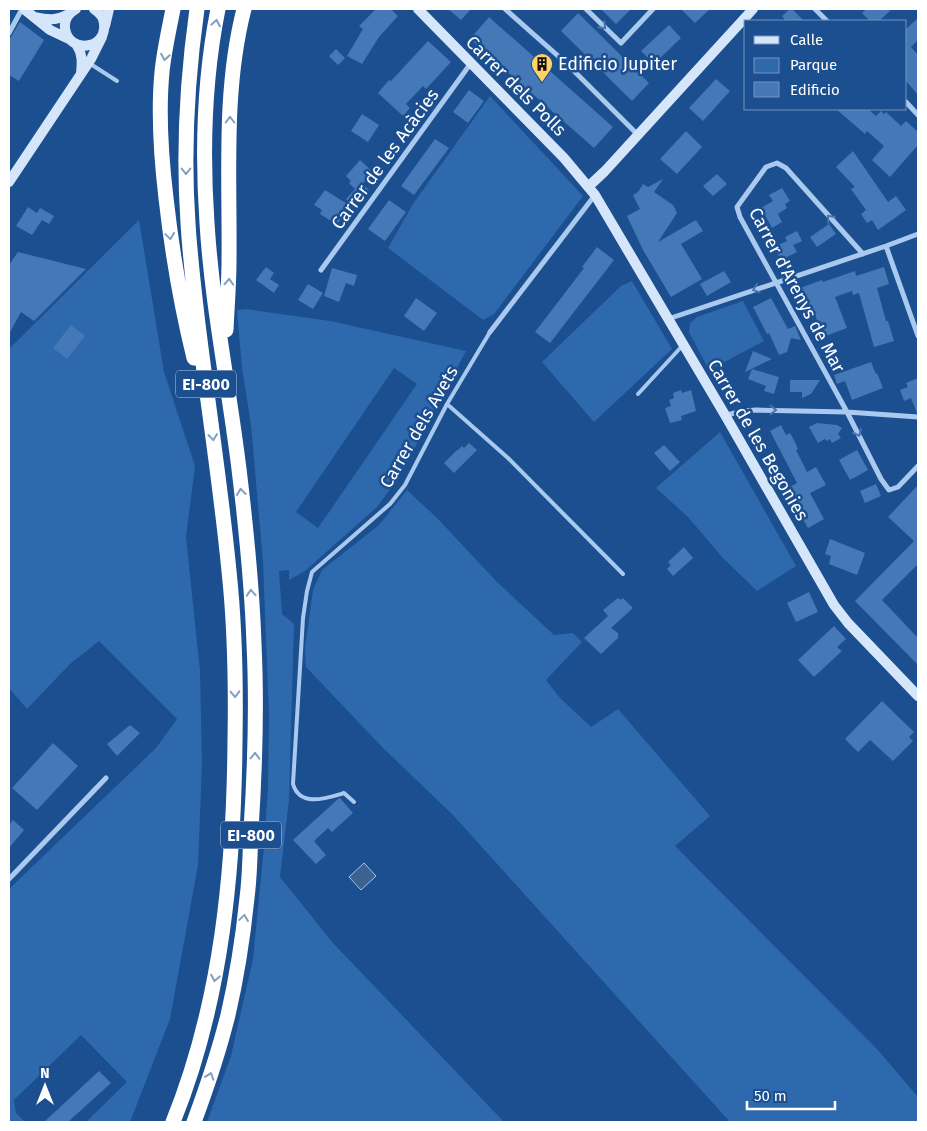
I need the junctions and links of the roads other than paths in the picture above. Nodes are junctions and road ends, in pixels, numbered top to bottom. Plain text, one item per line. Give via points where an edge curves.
1 (23, 9) edge
2 (94, 9) edge
3 (109, 9) edge
4 (173, 9) edge
5 (197, 9) edge
6 (218, 9) edge
7 (244, 9) edge
8 (418, 9) edge
9 (505, 9) edge
10 (586, 9) edge
11 (653, 9) edge
12 (752, 9) edge
13 (815, 9) edge
14 (72, 11) edge
15 (34, 16) junction
16 (826, 20) edge
17 (9, 33) edge
18 (103, 33) junction
19 (73, 41) junction
20 (89, 63) junction
21 (471, 63) junction
22 (81, 74) junction
23 (117, 81) dead end
24 (907, 103) edge
25 (918, 115) edge
26 (638, 134) junction
27 (9, 182) edge
28 (592, 190) junction
29 (918, 234) edge
30 (886, 246) junction
31 (863, 254) junction
32 (321, 270) dead end
33 (776, 283) junction
34 (668, 319) junction
35 (490, 332) joint
36 (918, 336) edge
37 (683, 345) junction
38 (224, 366) junction
39 (638, 394) dead end
40 (209, 403) junction
41 (447, 404) junction
42 (847, 412) junction
43 (725, 415) junction
44 (918, 417) edge
45 (918, 466) edge
46 (623, 574) dead end
47 (918, 696) edge
48 (106, 778) dead end
49 (354, 802) dead end
50 (9, 879) edge
51 (173, 1122) edge
52 (194, 1122) edge

1 - 15 street
1 - 17 street
2 - 18 street via 104,22
3 - 18 street
4 -> 40 highway via 162,73 162,167 183,313
5 -> 40 highway, EI-800 via 188,79 187,221
38 -> 6 highway, EI-800 via 207,222 205,124
38 -> 7 highway via 230,262 230,106 233,66
8 - 21 street, Carrer dels Polls
9 - 26 street
10 -> 11 street via 621,43
12 - 26 street
13 - 16 street
14 - 15 street via 53,20
14 - 19 street via 65,26
15 - 19 street via 50,30
18 - 19 street via 90,46
18 - 20 street
19 - 22 street via 82,55
20 - 22 street
20 - 23 lane
21 - 28 street, Carrer dels Polls
21 - 32 street, Carrer de les Acàcies
22 - 27 street
24 - 25 street
26 - 28 street
28 - 34 street, Carrer de les Begonies
28 - 35 street, Carrer dels Avets
29 - 30 street
30 - 31 street
30 - 36 street
31 - 33 street
31 -> 33 street, Carrer d'Arenys de Mar via 786,168 777,163 766,167 737,207
33 -> 34 street
33 - 42 street, Carrer d'Arenys de Mar
34 - 37 street, Carrer de les Begonies
35 - 41 lane, Carrer dels Avets
37 - 39 lane
37 - 43 street, Carrer de les Begonies
52 -> 38 highway, EI-800 via 219,1048 238,964 247,898 255,766 254,643 247,540
40 -> 51 highway, EI-800 via 235,645 233,820 227,895 209,1008
41 - 46 lane via 508,458
41 - 49 lane, Carrer dels Avets via 406,485 390,504 312,572 307,591 293,784 295,790 306,798 314,800 344,793
43 -> 42 street via 744,410
42 - 44 street
42 -> 45 street, Carrer d'Arenys de Mar via 888,490 898,487
43 - 47 street, Carrer de les Begonies via 834,605
48 - 50 street

